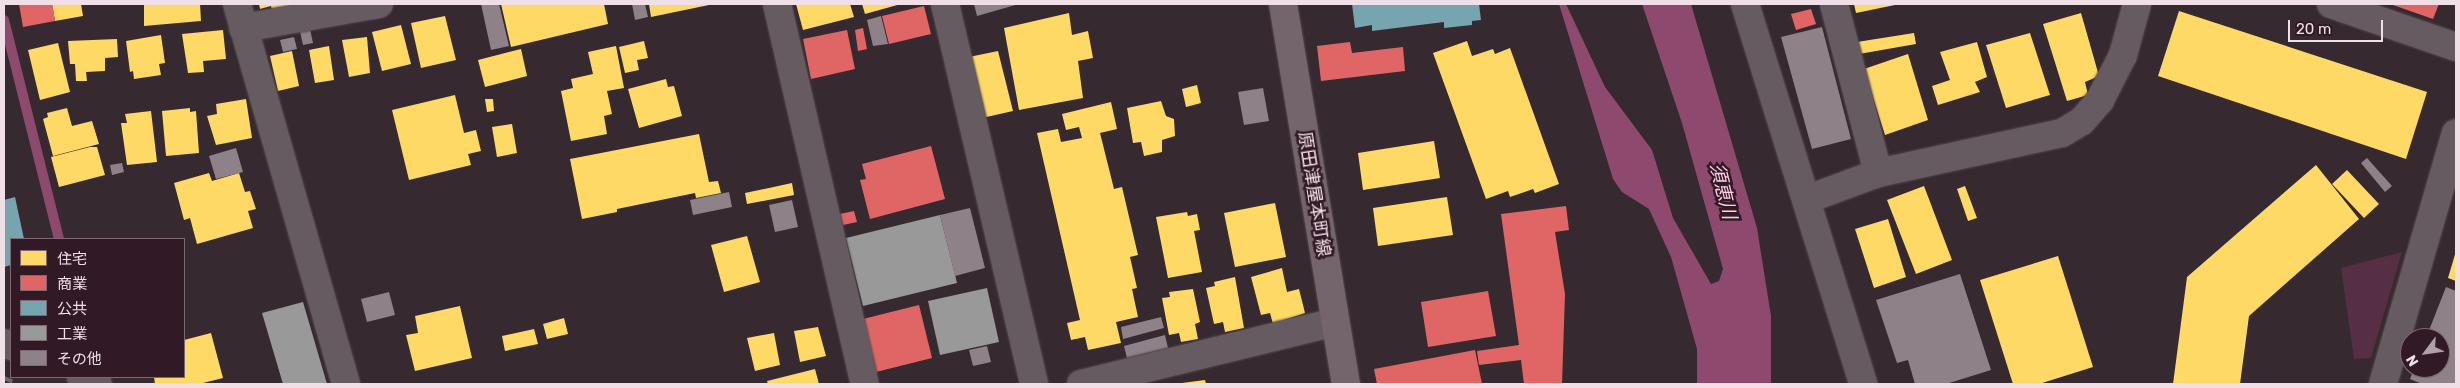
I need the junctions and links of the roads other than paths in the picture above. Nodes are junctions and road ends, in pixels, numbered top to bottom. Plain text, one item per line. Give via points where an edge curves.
1 (379, 4) edge
2 (777, 4) edge
3 (945, 4) edge
4 (1283, 4) edge
5 (1745, 4) edge
6 (1834, 4) edge
7 (2137, 4) edge
8 (2331, 4) edge
9 (240, 16) edge
10 (2456, 47) edge
11 (2456, 133) edge
12 (1878, 173) junction
13 (1808, 199) junction
14 (1335, 322) junction
15 (83, 378) edge
16 (98, 384) edge
17 (346, 384) edge
18 (864, 384) edge
19 (1034, 384) edge
20 (1081, 384) edge
21 (1346, 384) edge
22 (1863, 384) edge
23 (2383, 384) edge

1 - 9 street
2 - 18 street
3 - 19 street
4 - 14 street, 原田津屋本町線
5 - 13 street
6 - 12 street
7 - 12 street via 2123,55 2100,100 2082,121 2062,133
8 - 10 street
9 - 17 street
11 - 23 street
12 - 13 street
13 - 22 street
14 - 20 street
14 - 21 street, 原田津屋本町線
15 - 16 street

